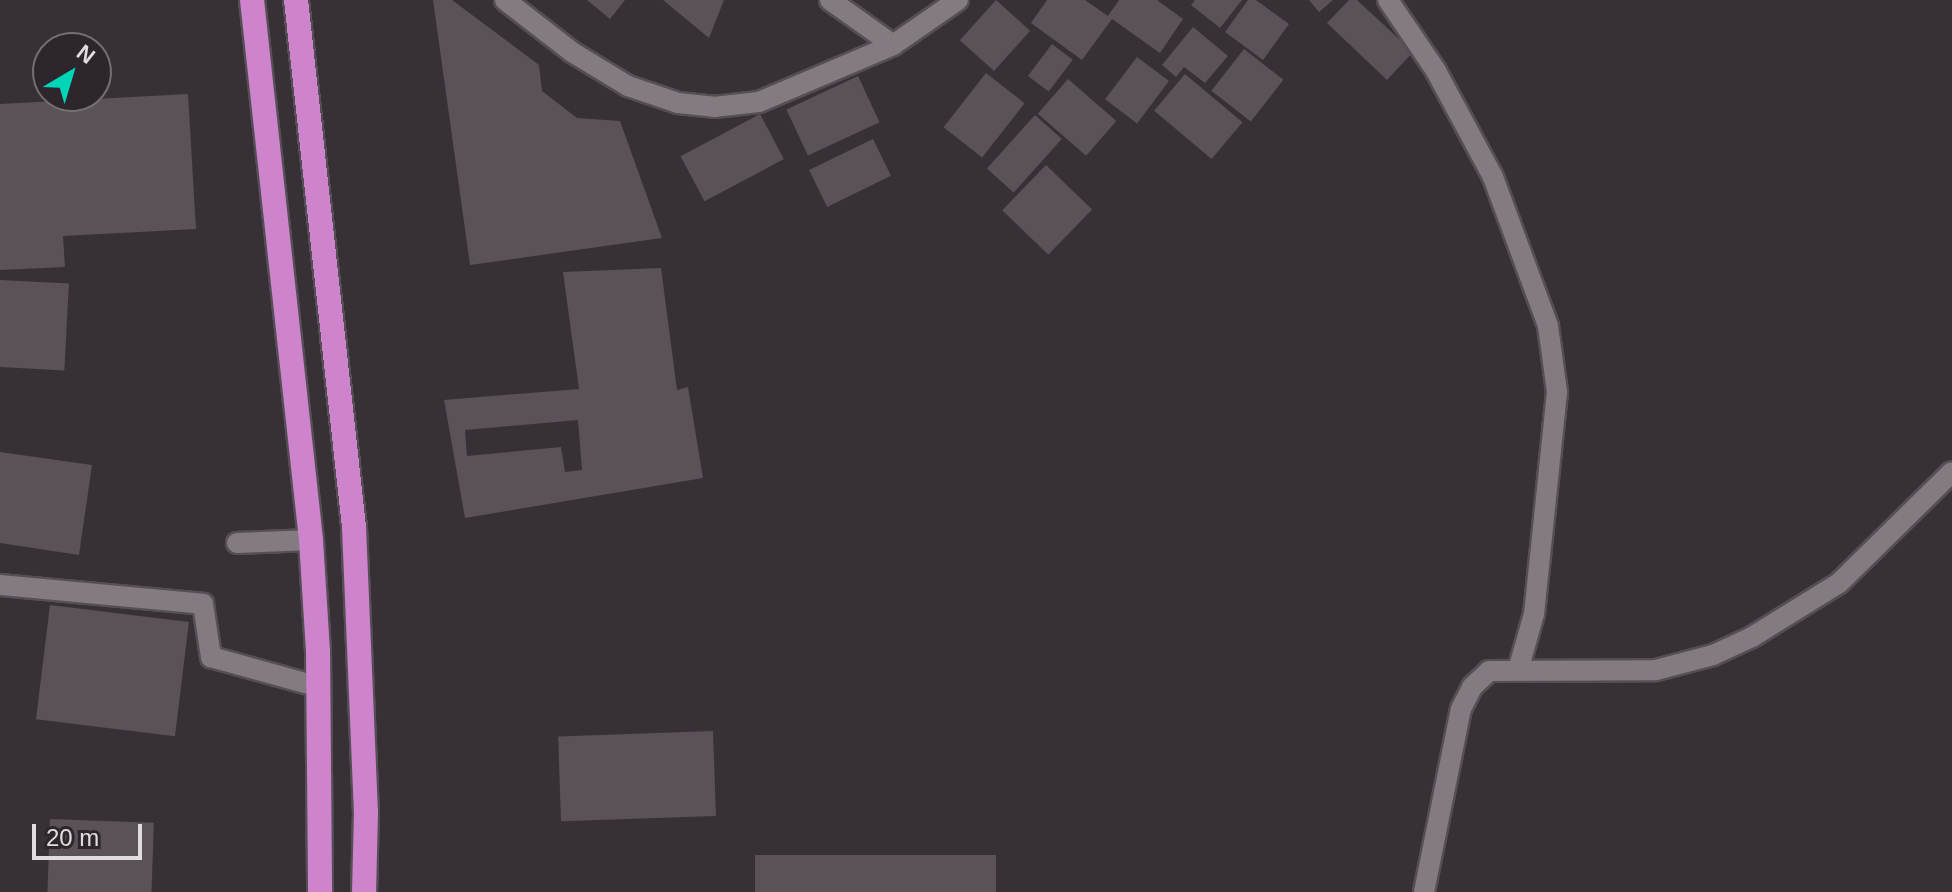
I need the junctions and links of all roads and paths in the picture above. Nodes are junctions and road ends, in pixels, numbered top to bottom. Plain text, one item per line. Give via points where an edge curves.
1 (252, 0) edge
2 (296, 0) edge
3 (505, 0) edge
4 (830, 0) edge
5 (958, 0) edge
6 (1388, 0) edge
7 (893, 45) junction
8 (1952, 472) edge
9 (311, 540) junction
10 (237, 543) dead end
11 (0, 585) edge
12 (1518, 670) junction
13 (319, 687) junction
14 (320, 892) edge
15 (364, 892) edge
16 (1424, 892) edge

1 - 9 highway
2 - 15 highway via 354,527 366,798
3 - 7 street via 572,52 628,86 702,106 759,102
4 - 7 street
5 - 7 street
6 - 12 street via 1436,71 1493,177 1548,326 1557,392 1534,614
8 - 12 street via 1839,583 1752,637 1685,665 1656,670
9 - 10 street
9 - 13 highway
11 - 13 street via 203,604 211,657
12 - 16 street via 1489,671 1472,687 1461,709
13 - 14 highway

